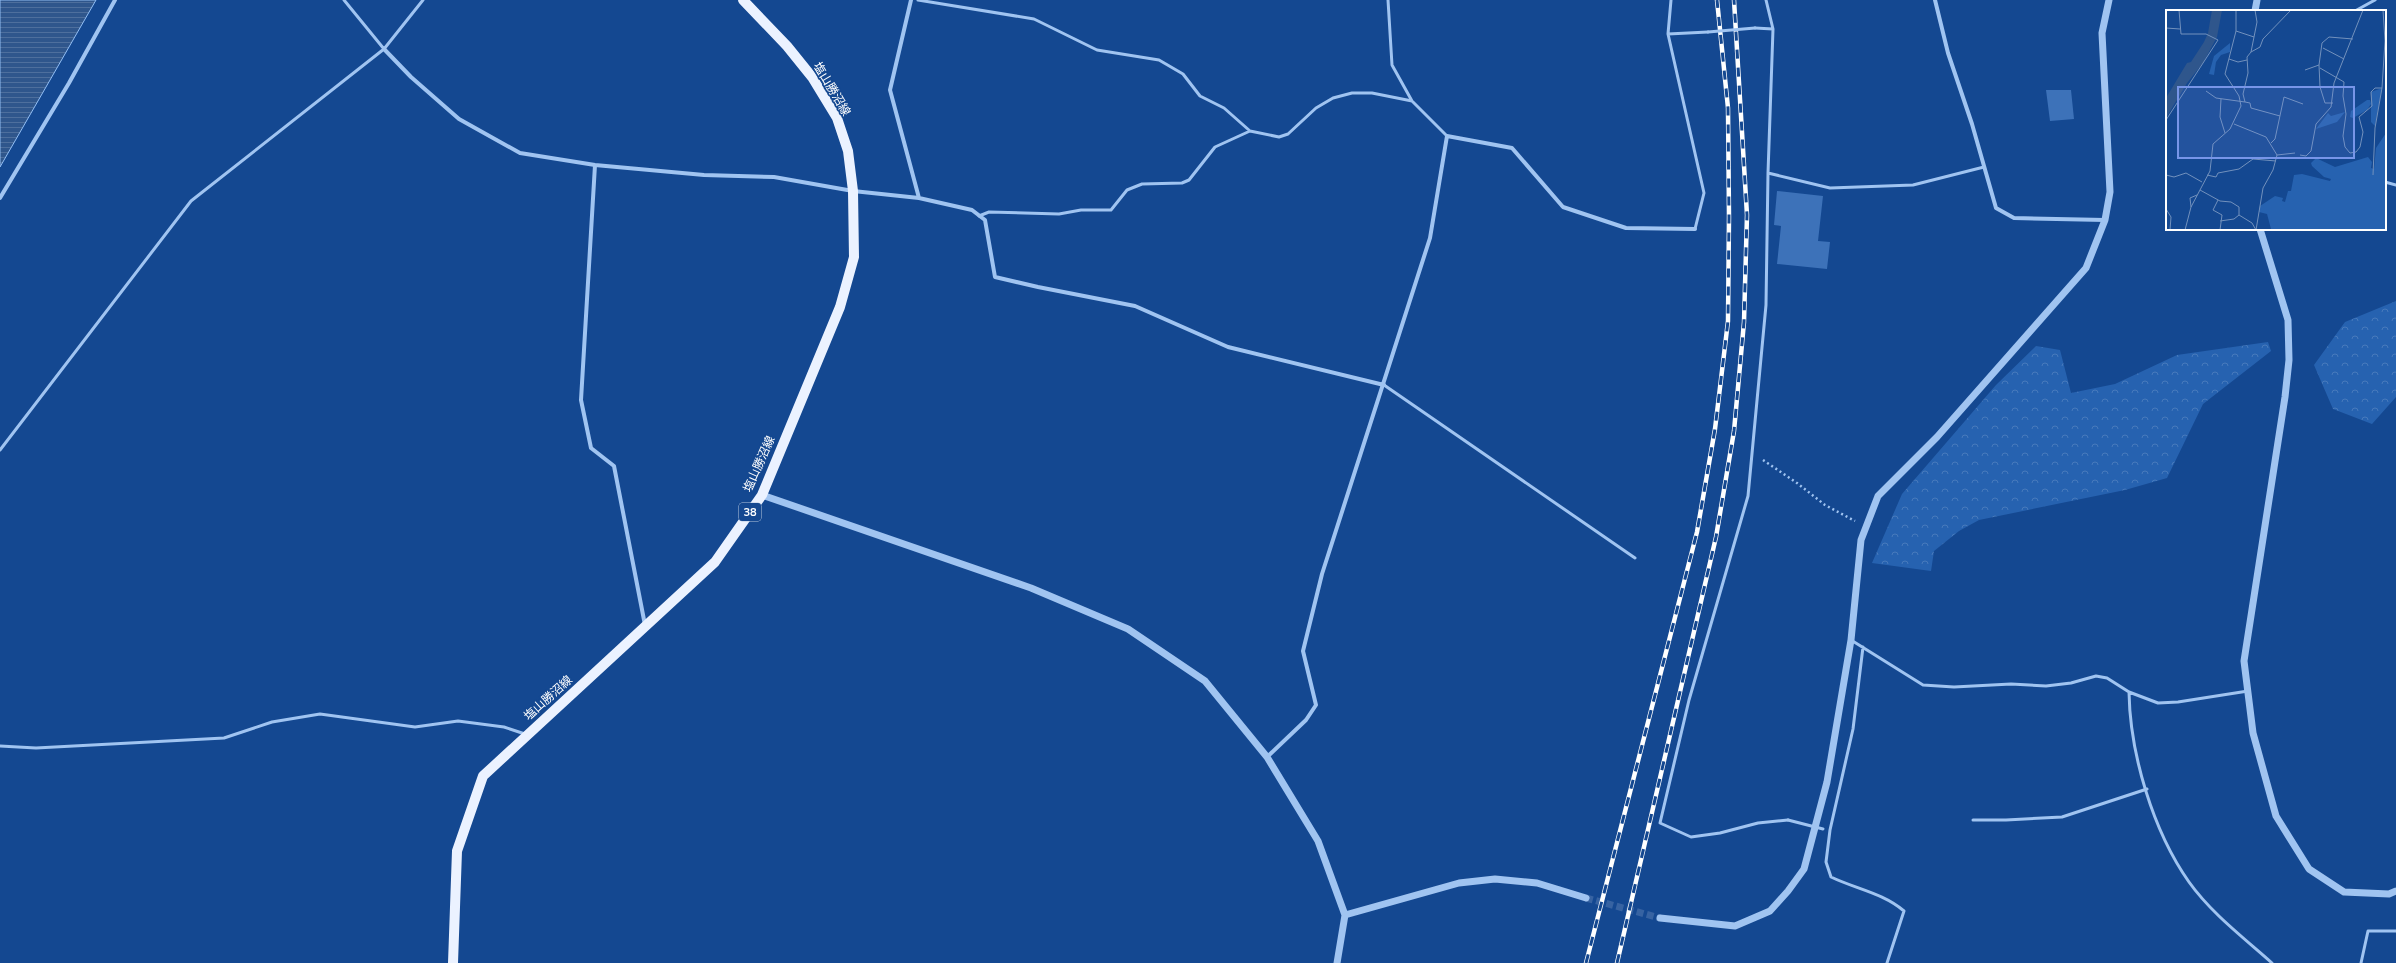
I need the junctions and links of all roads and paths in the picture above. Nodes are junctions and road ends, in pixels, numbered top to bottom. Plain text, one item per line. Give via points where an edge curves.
1 (115, 0) edge
2 (344, 0) edge
3 (422, 0) edge
4 (743, 0) edge
5 (911, 0) edge
6 (918, 0) edge
7 (1388, 0) edge
8 (1671, 0) edge
9 (1766, 0) edge
10 (1935, 0) edge
11 (2109, 0) edge
12 (2257, 0) edge
13 (2375, 0) edge
14 (2255, 10) edge
15 (2357, 10) edge
16 (1773, 29) junction
17 (1668, 34) junction
18 (384, 49) junction
19 (1412, 101) junction
20 (1250, 131) junction
21 (1447, 136) junction
22 (595, 165) junction
23 (1984, 167) junction
24 (1768, 173) junction
25 (2386, 182) edge
26 (2396, 184) edge
27 (853, 191) junction
28 (0, 198) edge
29 (919, 198) junction
30 (979, 216) junction
31 (2105, 220) junction
32 (1696, 229) joint
33 (2260, 230) edge
34 (1384, 385) junction
35 (0, 450) edge
36 (1752, 454) junction
37 (762, 495) junction
38 (1866, 526) junction
39 (1635, 558) dead end
40 (646, 627) junction
41 (1852, 640) junction
42 (1863, 648) junction
43 (2248, 691) junction
44 (2130, 692) junction
45 (527, 734) junction
46 (0, 746) edge
47 (1267, 757) junction
48 (2147, 789) junction
49 (1973, 820) dead end
50 (1830, 830) junction
51 (2396, 891) edge
52 (1586, 898) tunnel mouth
53 (1345, 915) junction
54 (1660, 918) tunnel mouth
55 (2396, 931) edge
56 (453, 963) edge
57 (1337, 963) edge
58 (1887, 963) edge
59 (2272, 963) edge
60 (2361, 963) edge

1 - 28 street
2 - 18 lane
3 - 18 lane
4 - 27 main road, 塩山勝沼線 / 38 via 812,77 837,118 848,150
5 - 29 street via 890,90
6 - 20 lane via 1034,19 1097,50 1159,60 1184,74 1200,96 1224,108
7 - 19 lane via 1392,65
8 - 17 lane
9 - 16 lane
10 - 23 street via 1948,53
11 - 31 street via 2102,33 2110,192
12 - 14 street
13 - 15 lane
16 - 17 lane, bridge
16 - 24 lane
17 - 32 lane via 1704,193
18 - 22 street via 411,77 459,119 520,153
18 - 35 lane via 191,202
19 - 20 lane via 1372,93 1352,93 1333,98 1316,108 1288,134 1279,137
19 - 21 lane
20 - 30 lane via 1214,147 1189,180 1182,183 1142,184 1127,190 1111,210 1082,210 1058,214 989,212
21 - 32 street via 1512,148 1563,207 1626,228
21 - 34 street via 1430,238
22 - 27 street via 704,175 774,177
22 - 40 street via 581,400 591,448 614,466
23 - 24 lane via 1913,185 1830,188
23 - 31 street via 1996,208 2014,218
24 - 36 lane via 1766,305
25 - 26 lane
27 - 29 street
27 - 37 main road, 塩山勝沼線 / 38 via 854,257 840,307
29 - 30 street via 972,210
30 - 34 street via 985,220 995,277 1038,288 1135,306 1228,347
31 - 38 street via 2086,268 1937,437 1878,496
33 - 43 street via 2288,320 2289,360 2286,397 2244,661
34 - 39 lane
34 - 47 street via 1322,574 1303,651 1316,705 1306,720
36 - 38 path via 1798,483 1825,505
36 - 50 lane, bridge via 1748,496 1689,700 1660,823 1691,837 1720,833 1758,823 1788,820
37 - 40 main road, 塩山勝沼線 / 38 via 715,562
37 - 47 street via 1031,588 1128,629 1205,681
38 - 41 street via 1861,540
40 - 45 main road, 塩山勝沼線 / 38
41 - 42 lane
41 - 54 street via 1827,782 1804,869 1770,910 1735,926
42 - 44 lane via 1923,684 2046,686 2096,676 2107,678
42 - 50 lane via 1853,729
43 - 44 lane via 2158,703
43 - 51 street via 2253,732 2276,816 2309,869 2344,892 2389,894
44 - 48 lane via 2134,747
45 - 46 lane via 504,727 458,721 415,727 320,714 272,722 224,738 36,748
45 - 56 main road, 塩山勝沼線 / 38 via 483,776 457,851
47 - 53 street via 1318,841
48 - 49 lane via 2062,816
48 - 59 lane via 2168,846 2189,882 2214,912
50 - 58 lane via 1826,862 1831,877 1854,888 1890,899 1904,910
52 - 53 street via 1536,883 1495,879 1459,883
53 - 57 street
55 - 60 lane via 2368,931

